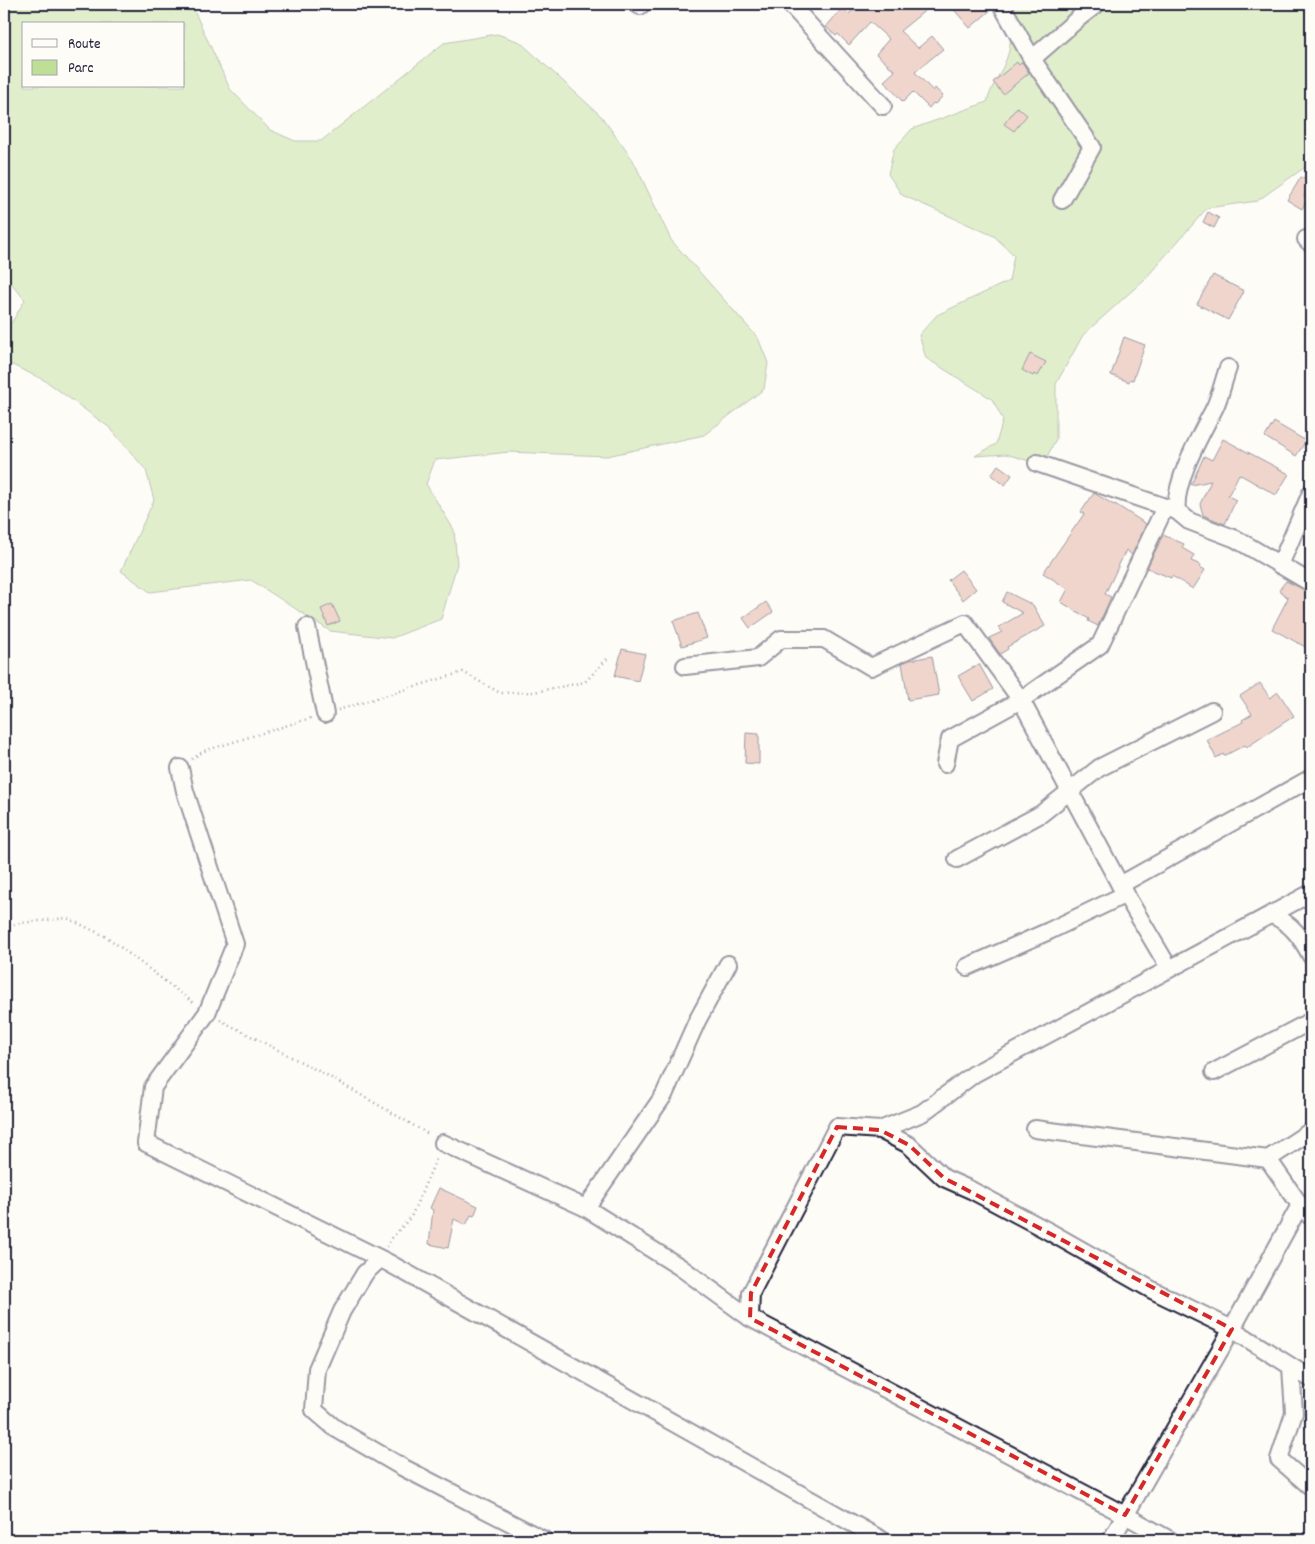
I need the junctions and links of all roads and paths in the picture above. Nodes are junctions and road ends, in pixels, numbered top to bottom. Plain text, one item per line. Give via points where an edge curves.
1 (636, 4) edge
2 (642, 4) edge
3 (790, 4) edge
4 (1001, 4) edge
5 (1097, 4) edge
6 (1032, 59) junction
7 (883, 106) dead end
8 (1062, 200) dead end
9 (1228, 368) dead end
10 (1037, 463) dead end
11 (1311, 493) edge
12 (1171, 509) junction
13 (1280, 565) junction
14 (1311, 583) edge
15 (307, 627) dead end
16 (609, 657) dead end
17 (685, 666) dead end
18 (1021, 700) junction
19 (1212, 710) dead end
20 (325, 714) junction
21 (945, 764) dead end
22 (180, 768) joint
23 (1311, 778) edge
24 (1070, 792) junction
25 (957, 859) dead end
26 (1123, 889) junction
27 (1311, 893) edge
28 (1272, 915) junction
29 (4, 927) edge
30 (1311, 956) edge
31 (728, 964) dead end
32 (968, 967) dead end
33 (1169, 968) junction
34 (207, 1013) junction
35 (1311, 1020) edge
36 (1214, 1072) dead end
37 (1035, 1129) dead end
38 (880, 1130) junction
39 (1311, 1131) edge
40 (443, 1143) junction
41 (1268, 1159) junction
42 (586, 1208) junction
43 (1306, 1211) edge
44 (380, 1259) junction
45 (750, 1318) junction
46 (1232, 1329) junction
47 (1292, 1368) junction
48 (1311, 1379) edge
49 (1311, 1487) edge
50 (1125, 1515) junction
51 (544, 1540) edge
52 (882, 1540) edge
53 (1111, 1540) edge
54 (1170, 1540) edge

1 - 2 street
3 - 7 street
4 - 6 street
5 - 6 street
6 - 8 street via 1092,147
9 - 12 street via 1215,408 1204,425
10 - 12 street
11 - 13 street
12 - 13 street via 1188,521 1236,539
12 - 18 street via 1100,645
13 - 14 street
15 - 20 street
16 - 20 path via 585,682 534,692 500,693 463,672
17 - 18 street via 758,658 781,639 824,639 871,667 965,623
18 - 21 street via 950,738
18 - 24 street
19 - 24 street via 1099,768
20 - 22 path via 204,751
22 - 34 street via 235,944
23 - 26 street
24 - 25 street via 1040,814
24 - 26 street
26 - 32 street via 1049,931
26 - 33 street
27 - 28 street
28 - 30 street via 1294,929
28 - 33 street
29 - 34 path via 67,918 106,937
31 - 42 street via 696,1021 664,1095
33 - 38 street via 974,1074 922,1113
34 - 40 path via 330,1077
34 - 44 street via 153,1087 146,1143
35 - 36 street
37 - 41 street
38 - 45 street via 837,1127 751,1293
38 - 46 street via 909,1145 944,1178 1048,1231 1152,1290
39 - 41 street
40 - 42 street
40 - 44 path via 411,1217 391,1239
41 - 43 street
42 - 45 street via 680,1267
43 - 46 street
44 - 51 street via 365,1273 342,1311 317,1369 314,1410 336,1428 402,1467
44 - 52 street
45 - 50 street
46 - 47 street
46 - 50 street
47 - 48 street
47 - 49 street via 1294,1413 1279,1459
50 - 53 street
50 - 54 street

